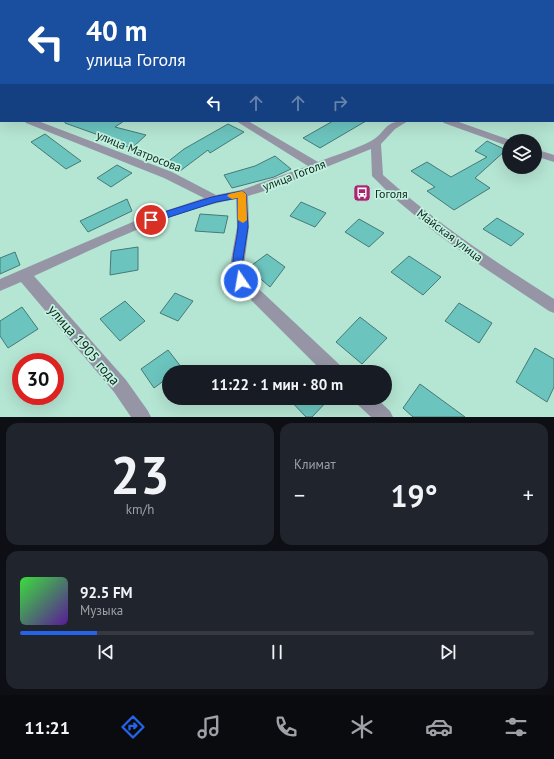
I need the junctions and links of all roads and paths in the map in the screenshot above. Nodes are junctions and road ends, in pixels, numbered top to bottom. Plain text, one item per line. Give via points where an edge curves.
1 (32, 122) edge
2 (243, 122) edge
3 (401, 122) edge
4 (450, 122) edge
5 (502, 141) edge
6 (376, 142) junction
7 (542, 155) edge
8 (554, 159) edge
9 (316, 166) junction
10 (242, 194) junction
11 (215, 200) junction
12 (24, 275) junction
13 (0, 285) edge
14 (554, 307) edge
15 (328, 365) edge
16 (371, 405) edge
17 (142, 417) edge
18 (384, 417) edge

1 - 11 street, улица Матросова via 168,175
2 - 9 street
3 - 6 street, улица Гоголя
4 - 5 street
6 - 9 street, улица Гоголя
6 - 14 street, Майская улица via 378,176 400,198 482,260
7 - 8 street
9 - 10 street, улица Гоголя
10 - 11 street, улица Гоголя
10 - 15 street via 243,227 237,266 241,281
11 - 12 street, улица Гоголя via 139,224
12 - 13 street, улица Гоголя
12 - 17 street, улица 1905 года via 120,386
16 - 18 street

